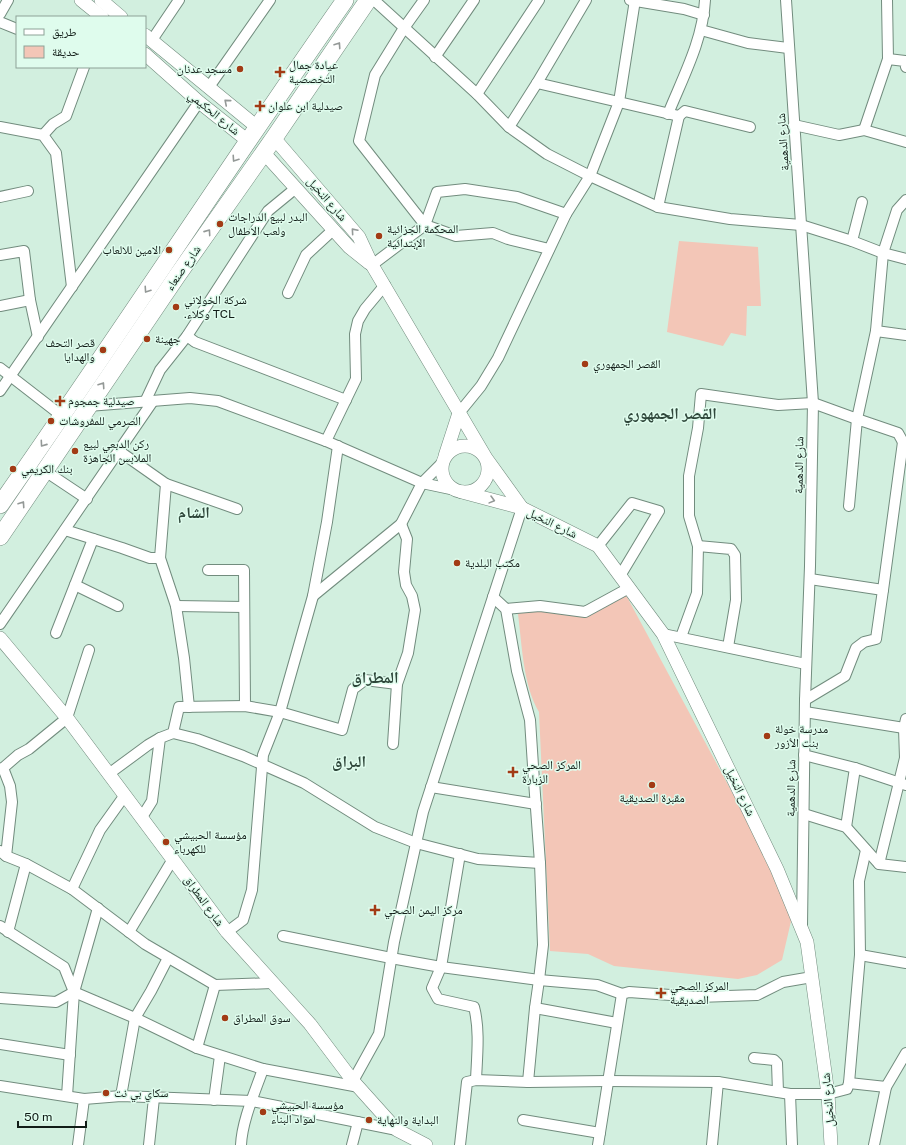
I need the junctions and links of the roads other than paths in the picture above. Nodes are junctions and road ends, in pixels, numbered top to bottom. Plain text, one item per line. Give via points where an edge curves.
1 (8, 0) edge
2 (81, 0) edge
3 (101, 0) edge
4 (179, 0) edge
5 (270, 0) edge
6 (345, 0) edge
7 (368, 0) edge
8 (374, 0) edge
9 (424, 0) edge
10 (474, 0) edge
11 (539, 0) edge
12 (586, 0) edge
13 (633, 0) edge
14 (705, 0) edge
15 (786, 0) edge
16 (887, 0) edge
17 (0, 14) edge
18 (704, 15) junction
19 (101, 16) edge
20 (120, 16) edge
21 (0, 22) edge
22 (404, 28) junction
23 (16, 29) edge
24 (701, 30) junction
25 (148, 37) edge
26 (788, 48) junction
27 (146, 55) edge
28 (435, 56) junction
29 (888, 59) junction
30 (906, 63) edge
31 (84, 68) edge
32 (537, 84) junction
33 (210, 87) junction
34 (477, 94) junction
35 (199, 102) junction
36 (619, 102) junction
37 (668, 114) junction
38 (680, 116) junction
39 (794, 125) junction
40 (0, 127) edge
41 (509, 127) junction
42 (750, 127) dead end
43 (864, 130) junction
44 (252, 134) junction
45 (43, 135) junction
46 (274, 138) junction
47 (906, 142) edge
48 (264, 153) junction
49 (590, 176) junction
50 (296, 188) junction
51 (28, 191) dead end
52 (0, 197) edge
53 (906, 200) edge
54 (862, 202) dead end
55 (658, 207) junction
56 (566, 214) junction
57 (425, 224) junction
58 (801, 225) junction
59 (333, 230) junction
60 (183, 237) junction
61 (852, 240) junction
62 (196, 248) junction
63 (549, 249) junction
64 (883, 252) junction
65 (0, 255) edge
66 (906, 258) edge
67 (164, 264) junction
68 (372, 265) junction
69 (177, 276) junction
70 (385, 285) junction
71 (72, 287) junction
72 (288, 293) dead end
73 (30, 300) junction
74 (0, 306) edge
75 (876, 331) junction
76 (906, 335) edge
77 (187, 336) junction
78 (38, 337) junction
79 (0, 368) edge
80 (10, 377) junction
81 (0, 391) edge
82 (346, 400) junction
83 (149, 401) junction
84 (813, 403) junction
85 (88, 406) junction
86 (459, 413) junction
87 (62, 416) junction
88 (857, 419) junction
89 (326, 441) junction
90 (904, 443) edge
91 (338, 446) junction
92 (119, 451) junction
93 (486, 458) junction
94 (443, 461) junction
95 (44, 470) junction
96 (422, 483) junction
97 (166, 484) junction
98 (459, 491) junction
99 (87, 499) junction
100 (0, 505) edge
101 (849, 506) dead end
102 (522, 508) junction
103 (237, 509) dead end
104 (401, 524) junction
105 (65, 530) junction
106 (0, 537) edge
107 (93, 539) junction
108 (598, 546) junction
109 (698, 546) junction
110 (160, 558) junction
111 (208, 570) dead end
112 (620, 576) junction
113 (810, 579) junction
114 (75, 585) junction
115 (629, 588) junction
116 (883, 590) junction
117 (313, 596) junction
118 (493, 597) junction
119 (118, 606) dead end
120 (176, 606) junction
121 (244, 607) junction
122 (506, 609) junction
123 (0, 624) edge
124 (56, 633) dead end
125 (664, 634) junction
126 (681, 637) junction
127 (0, 638) edge
128 (728, 647) junction
129 (89, 650) dead end
130 (806, 664) junction
131 (397, 684) junction
132 (805, 700) junction
133 (244, 706) junction
134 (189, 707) junction
135 (280, 712) junction
136 (805, 712) junction
137 (67, 718) junction
138 (905, 724) edge
139 (173, 733) junction
140 (160, 738) junction
141 (393, 744) dead end
142 (804, 754) junction
143 (262, 765) junction
144 (2, 768) edge
145 (855, 768) junction
146 (110, 774) junction
147 (902, 783) edge
148 (431, 786) junction
149 (125, 795) junction
150 (536, 804) junction
151 (804, 814) junction
152 (142, 817) junction
153 (846, 827) junction
154 (416, 843) junction
155 (866, 850) junction
156 (3, 853) edge
157 (460, 854) junction
158 (173, 859) junction
159 (540, 863) junction
160 (26, 864) junction
161 (879, 864) junction
162 (906, 867) edge
163 (72, 889) junction
164 (98, 908) junction
165 (4, 929) edge
166 (802, 930) junction
167 (129, 932) junction
168 (227, 932) junction
169 (283, 936) dead end
170 (860, 955) junction
171 (168, 958) junction
172 (391, 958) junction
173 (906, 963) edge
174 (441, 967) junction
175 (812, 977) junction
176 (539, 980) junction
177 (272, 983) junction
178 (215, 985) junction
179 (74, 992) junction
180 (622, 994) junction
181 (0, 998) edge
182 (535, 1008) junction
183 (135, 1018) junction
184 (617, 1023) junction
185 (0, 1044) edge
186 (197, 1048) junction
187 (906, 1053) edge
188 (70, 1055) junction
189 (220, 1056) junction
190 (754, 1058) dead end
191 (263, 1069) junction
192 (476, 1080) junction
193 (608, 1081) junction
194 (528, 1082) junction
195 (718, 1082) junction
196 (850, 1083) junction
197 (356, 1084) junction
198 (0, 1086) edge
199 (886, 1087) junction
200 (778, 1092) junction
201 (790, 1094) junction
202 (828, 1094) junction
203 (67, 1096) junction
204 (122, 1096) junction
205 (154, 1098) junction
206 (84, 1099) junction
207 (214, 1100) junction
208 (252, 1101) junction
209 (523, 1120) dead end
210 (358, 1122) junction
211 (397, 1130) junction
212 (600, 1133) junction
213 (78, 1145) edge
214 (149, 1145) edge
215 (241, 1145) edge
216 (352, 1145) edge
217 (426, 1145) edge
218 (460, 1145) edge
219 (598, 1145) edge
220 (712, 1145) edge
221 (792, 1145) edge
222 (831, 1145) edge
223 (874, 1145) edge

1 - 17 street
2 - 19 street
3 - 20 street
4 - 25 street
5 - 33 street
6 - 44 highway, شارع صنعاء
46 -> 7 highway, شارع صنعاء
8 - 22 street
9 - 22 street
10 - 28 street
11 - 34 street
12 - 32 street
13 - 18 street
13 - 36 street
14 - 18 street
15 - 26 street, شارع الدهمية
16 - 29 street
18 - 24 street
21 - 23 street
22 - 28 street
22 - 57 street via 375,75 359,141
24 - 26 street via 748,43
24 - 37 street
25 - 33 street, شارع الحكيمي
26 - 39 street, شارع الدهمية
27 - 35 street, شارع الحكيمي
28 - 34 street
29 - 30 street
29 - 43 street
31 - 45 street via 66,116 53,124
32 - 36 street
32 - 41 street
44 -> 33 street, شارع الحكيمي
34 - 41 street
35 - 44 street, شارع الحكيمي
35 - 71 street
36 - 37 street
36 - 49 street
37 - 38 street
38 - 42 street via 685,111
38 - 55 street
39 - 43 street via 839,135
39 - 58 street, شارع الدهمية
40 - 45 street
41 - 49 street via 547,154
43 - 47 street
44 -> 60 highway, شارع صنعاء
45 - 71 street via 56,153
46 - 48 highway, شارع صنعاء
68 -> 46 street, شارع النخيل via 359,237
48 - 50 street, شارع النخيل
62 -> 48 highway, شارع صنعاء
49 - 55 street
49 - 56 street
50 - 59 street, شارع النخيل
50 - 77 street via 268,211
51 - 52 street
53 - 64 street via 897,210
54 - 61 street
55 - 58 street via 730,219
56 - 57 street via 517,197 465,189 437,192
56 - 63 street
57 - 63 street via 456,236 492,233
57 - 68 street
58 - 61 street
58 - 84 street, شارع الدهمية
59 - 68 street, شارع النخيل
59 - 72 street via 306,255
60 - 62 highway via 183,244 188,250
60 - 67 highway, شارع صنعاء
61 - 64 street
62 - 69 highway, شارع صنعاء
63 - 86 street via 498,358 481,386
64 - 66 street
64 - 75 street
65 - 73 street via 24,251
67 - 69 highway via 173,265 177,270
67 -> 87 highway, شارع صنعاء
68 - 70 street, شارع النخيل
85 -> 69 highway, شارع صنعاء
70 - 82 street via 365,308 358,321 355,334 356,379
70 - 86 street, شارع النخيل
71 - 78 street
73 - 74 street
73 - 78 street
75 - 76 street
75 - 88 street
77 - 82 street via 195,342
77 - 83 street via 160,370
78 - 80 street
79 - 80 street
80 - 81 street
80 - 87 street
82 - 89 street
83 - 85 street
83 - 89 street via 190,398 218,401
83 - 92 street
84 - 88 street
84 - 109 street via 778,405 701,394 689,476 689,516
84 - 113 street, شارع الدهمية
85 - 95 highway, شارع صنعاء
86 - 93 street, شارع النخيل
86 - 94 street
87 -> 100 highway, شارع صنعاء
88 - 90 street via 898,433
88 - 101 street
89 - 91 street
90 - 116 street
91 - 96 street
91 - 117 street
92 - 97 street
92 - 99 street
93 - 94 street via 481,451 465,445 450,451
93 - 98 street via 488,472 482,485 470,492
93 - 102 street
94 - 96 street
94 - 98 street via 444,479 449,486
95 - 99 street
106 -> 95 highway, شارع صنعاء
96 - 98 street
96 - 104 street
97 - 103 street
97 - 110 street
98 -> 102 street, شارع النخيل
99 - 105 street
102 - 108 street, شارع النخيل
102 - 118 street
104 - 117 street
104 - 131 street via 407,539 404,572 406,585 415,610 408,653
105 - 107 street
105 - 123 street
107 - 110 street via 150,558
107 - 114 street
108 - 112 street, شارع النخيل
108 - 112 street via 632,503 659,511
109 - 126 street via 697,593
109 - 128 street via 731,549 735,555 736,600
110 - 120 street
111 - 121 street via 244,570
112 - 115 street, شارع النخيل
113 - 116 street
113 - 130 street, شارع الدهمية
114 - 119 street
114 - 124 street
115 - 122 street via 585,612 540,606
115 - 125 street, شارع النخيل
116 - 132 street via 876,639 864,642 856,648 845,676
117 - 135 street
118 - 122 street
118 - 148 street
120 - 121 street
120 - 134 street
121 - 133 street
122 - 150 street via 517,671 530,720
125 - 126 street
125 - 166 street, شارع النخيل via 777,869
126 - 128 street
127 - 137 street, شارع المطراق
128 - 130 street
129 - 137 street
130 - 132 street, شارع الدهمية
131 - 135 street via 365,680 353,689 342,730
131 - 141 street
132 - 136 street, شارع الدهمية
133 - 134 street
133 - 135 street
134 - 139 street via 179,707
135 - 143 street via 263,755
136 - 138 street
136 - 142 street, شارع الدهمية
137 - 144 street
137 - 146 street, شارع المطراق
138 - 147 street
139 - 140 street
139 - 143 street via 197,739
140 - 146 street
140 - 152 street via 152,801
142 - 145 street
142 - 151 street, شارع الدهمية
143 - 154 street via 304,783 376,827
143 - 168 street via 252,890 243,920
144 - 156 street via 10,786 12,802
145 - 147 street
145 - 153 street
146 - 149 street, شارع المطراق
147 - 161 street
148 - 150 street
148 - 154 street via 422,812
149 - 152 street, شارع المطراق
149 - 163 street via 100,830
150 - 159 street
151 - 153 street
151 - 166 street, شارع الدهمية
152 - 158 street, شارع المطراق
153 - 155 street
154 - 157 street
154 - 172 street
155 - 161 street
155 - 170 street via 859,881
156 - 160 street
157 - 159 street
157 - 174 street
158 - 167 street
158 - 168 street, شارع المطراق
159 - 176 street via 543,945
160 - 163 street
160 - 165 street
161 - 162 street
163 - 164 street
164 - 167 street
164 - 179 street
165 - 179 street via 64,967
166 - 175 street, شارع النخيل via 807,942
167 - 171 street
168 - 177 street, شارع المطراق
169 - 172 street
170 - 173 street
170 - 196 street
171 - 178 street
171 - 183 street
172 - 174 street
172 - 197 street via 378,1034
174 - 176 street
174 - 192 street via 432,988 438,999 474,1007
175 - 180 street via 783,982 757,995 698,997 629,992
175 - 202 street, شارع النخيل
176 - 180 street via 597,985
176 - 182 street
177 - 178 street
177 - 197 street, شارع المطراق via 310,1024
178 - 186 street
179 - 181 street via 56,1002
179 - 183 street
179 - 188 street
180 - 184 street
182 - 184 street
182 - 194 street
183 - 186 street
183 - 204 street
184 - 193 street
185 - 188 street
186 - 189 street
187 - 199 street
188 - 203 street
189 - 191 street
189 - 207 street
190 - 200 street via 774,1060 777,1063
191 - 197 street
191 - 208 street
192 - 194 street
192 - 218 street via 467,1082
193 - 194 street
193 - 195 street
193 - 212 street
195 - 200 street
195 - 220 street
196 - 199 street
196 - 202 street via 847,1089
197 - 211 street, شارع المطراق
198 - 203 street
199 - 223 street
200 - 201 street
201 - 202 street
201 - 221 street
202 - 222 street, شارع النخيل
203 - 206 street
204 - 205 street
204 - 206 street
205 - 207 street
205 - 214 street
206 - 213 street
207 - 208 street
208 - 210 street
208 - 215 street via 241,1136
209 - 212 street
210 - 211 street
210 - 216 street
211 - 217 street, شارع المطراق
212 - 219 street

